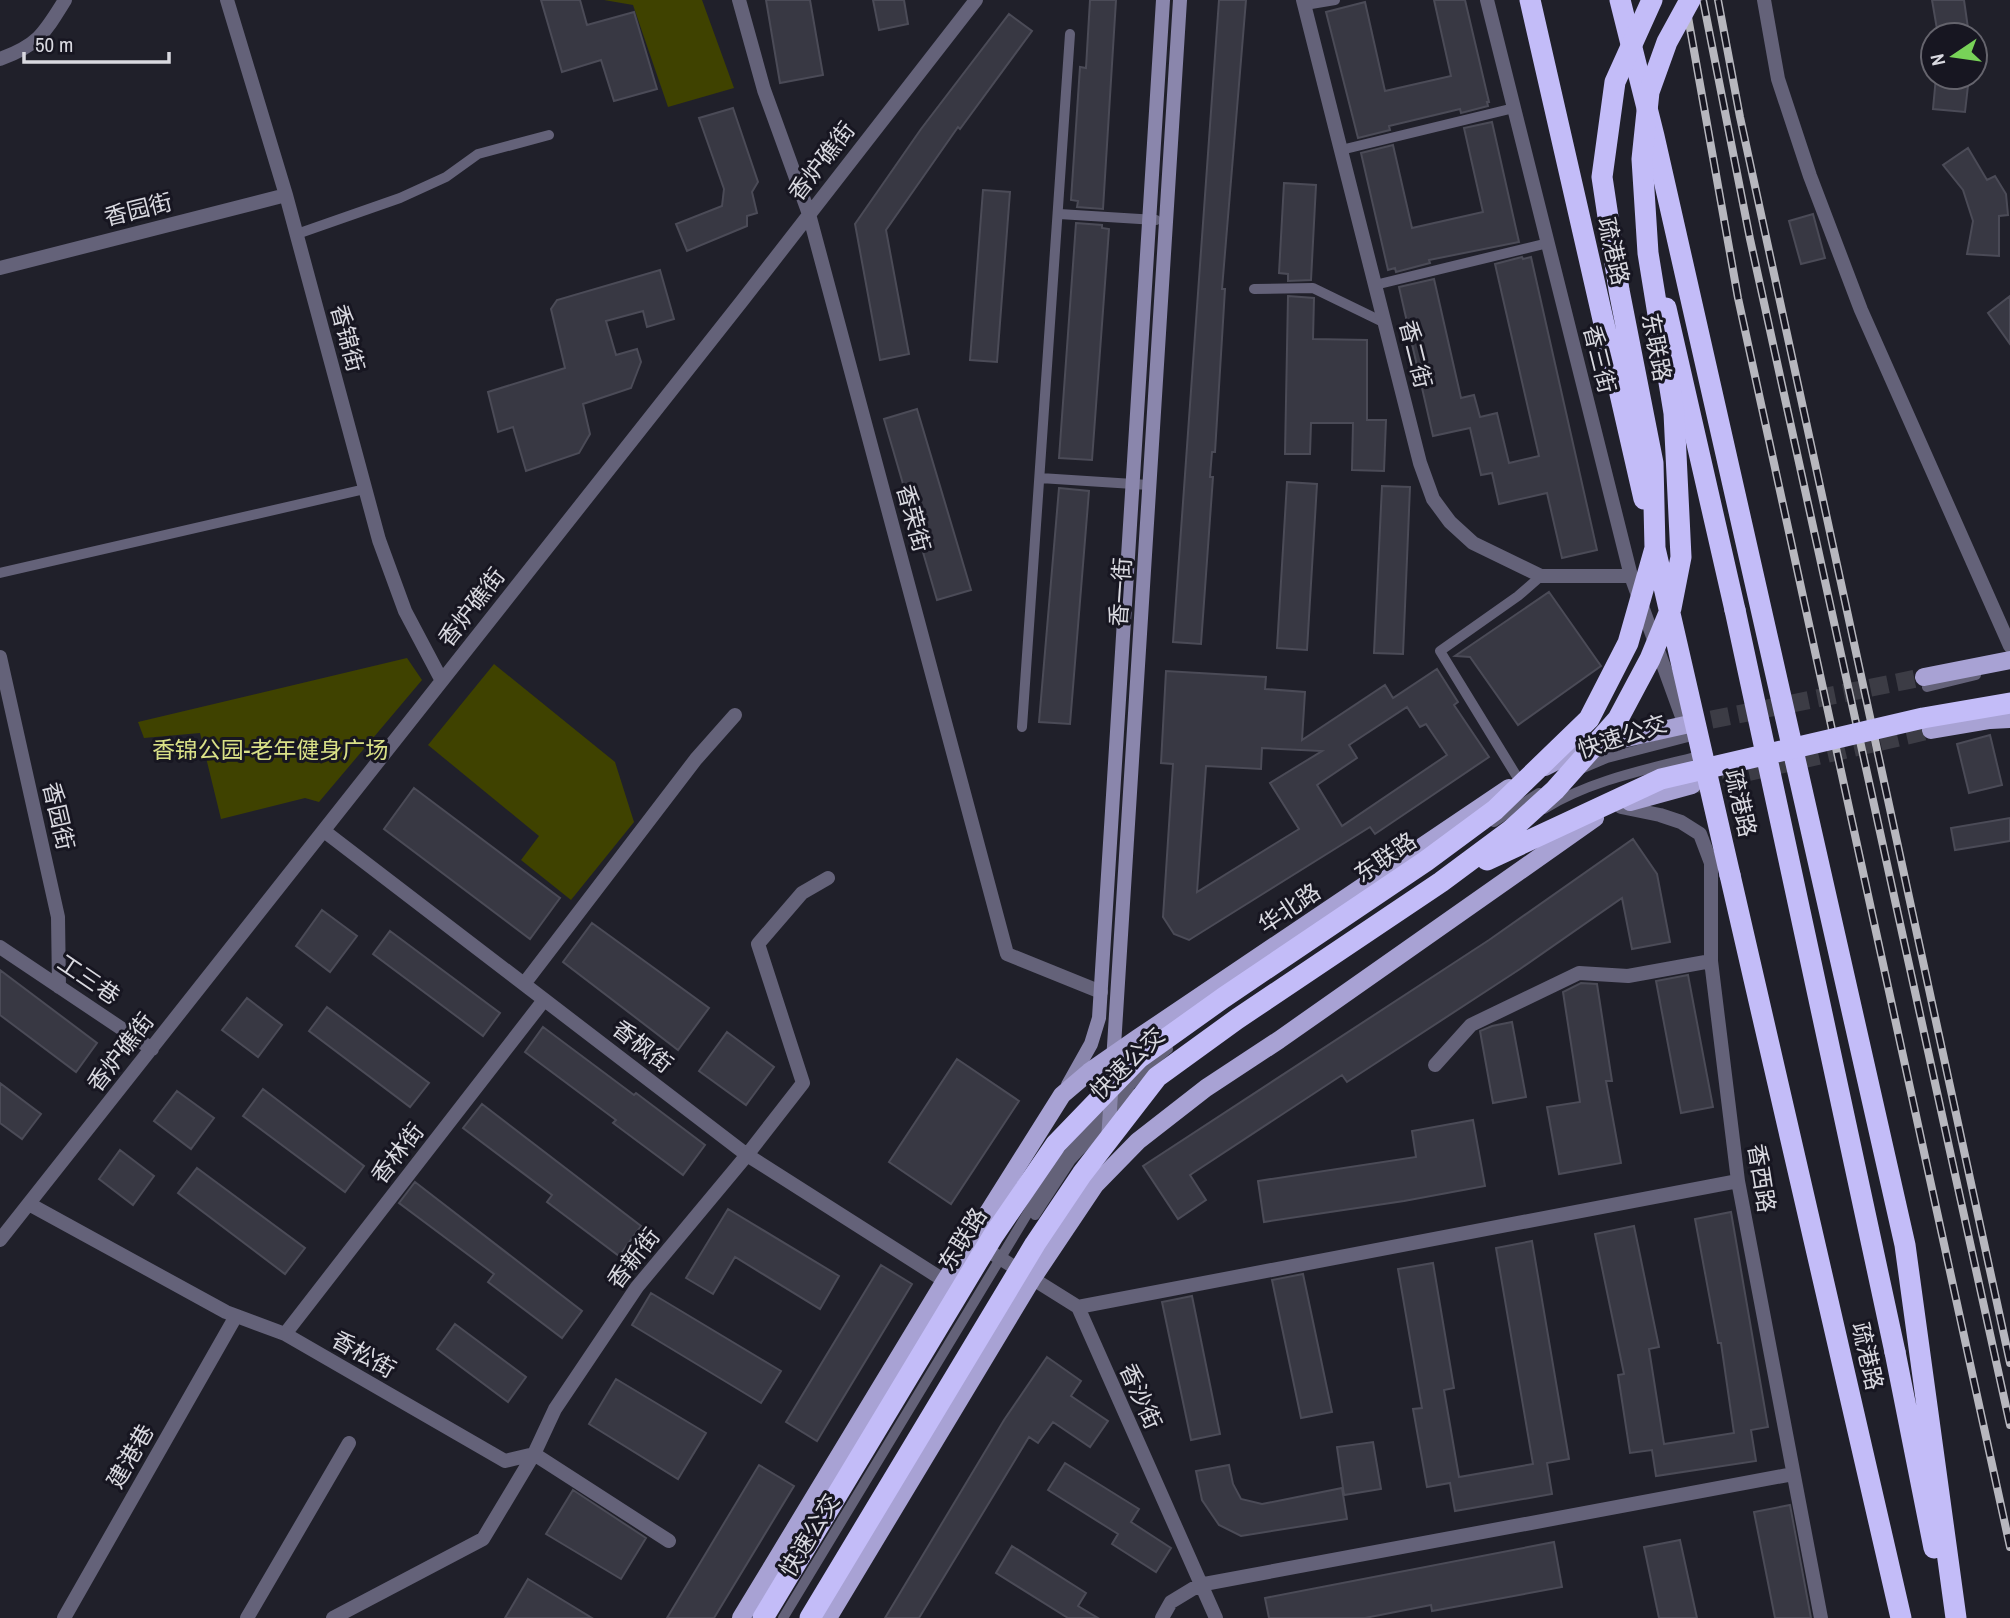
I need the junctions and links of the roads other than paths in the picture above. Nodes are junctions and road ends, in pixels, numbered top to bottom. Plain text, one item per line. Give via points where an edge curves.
1 (65, 0) edge
2 (227, 0) edge
3 (739, 0) edge
4 (976, 0) edge
5 (1163, 0) edge
6 (1180, 0) edge
7 (1335, 0) edge
8 (1487, 0) edge
9 (1530, 0) edge
10 (1605, 0) edge
11 (1620, 0) edge
12 (1652, 0) edge
13 (1690, 0) edge
14 (1764, 0) edge
15 (1304, 3) edge
16 (1070, 34) dead end
17 (0, 59) edge
18 (1514, 108) junction
19 (548, 135) dead end
20 (1654, 136) junction
21 (1341, 150) junction
22 (286, 195) junction
23 (808, 214) junction
24 (1059, 214) junction
25 (1646, 219) junction
26 (1149, 220) junction
27 (1166, 221) junction
28 (297, 234) junction
29 (1548, 243) junction
30 (0, 268) edge
31 (1375, 285) junction
32 (1254, 289) dead end
33 (1385, 323) junction
34 (1040, 478) junction
35 (1132, 484) junction
36 (1149, 485) junction
37 (365, 489) junction
38 (0, 573) edge
39 (1541, 576) junction
40 (1631, 576) junction
41 (2010, 646) edge
42 (0, 657) edge
43 (2010, 660) edge
44 (2010, 668) edge
45 (442, 681) junction
46 (1925, 682) joint
47 (2010, 692) edge
48 (2010, 703) edge
49 (1932, 709) dead end
50 (735, 715) dead end
51 (2010, 719) edge
52 (1022, 727) dead end
53 (1931, 730) tunnel mouth
54 (1687, 731) junction
55 (1695, 757) dead end
56 (1519, 780) junction
57 (1692, 785) tunnel mouth
58 (1614, 807) junction
59 (324, 831) junction
60 (828, 878) dead end
61 (1441, 882) junction
62 (0, 947) edge
63 (1711, 961) junction
64 (524, 984) junction
65 (59, 986) junction
66 (1101, 992) junction
67 (544, 1000) junction
68 (152, 1048) junction
69 (1113, 1056) junction
70 (1435, 1065) dead end
71 (1062, 1095) junction
72 (1109, 1114) junction
73 (747, 1155) junction
74 (1738, 1181) junction
75 (1095, 1185) junction
76 (29, 1204) junction
77 (971, 1239) junction
78 (0, 1240) edge
79 (1003, 1261) junction
80 (1032, 1279) junction
81 (945, 1281) junction
82 (1078, 1307) junction
83 (236, 1316) junction
84 (285, 1334) junction
85 (349, 1443) dead end
86 (534, 1454) junction
87 (1793, 1474) junction
88 (669, 1541) dead end
89 (1199, 1585) junction
90 (64, 1618) edge
91 (247, 1618) edge
92 (333, 1618) edge
93 (741, 1618) edge
94 (763, 1618) edge
95 (783, 1618) edge
96 (790, 1618) edge
97 (810, 1618) edge
98 (828, 1618) edge
99 (1162, 1618) edge
100 (1216, 1618) edge
101 (1821, 1618) edge
102 (1901, 1618) edge
103 (1949, 1618) edge
104 (1956, 1618) edge

1 - 17 street via 41,37 25,50
2 - 22 street, 香锦街
3 - 23 street, 香荣街 via 764,90
4 - 23 street, 香炉礁街
5 - 26 street, 香一街
6 - 27 street, 香一街
7 - 15 lane
8 - 18 street, 香三街
9 - 102 highway, 疏港路, bridge
10 - 20 highway
11 - 20 highway
12 - 94 highway, 东联路, bridge via 1615,82 1602,177 1653,463 1655,548 1628,643 1589,719 1494,810 1139,1058 1056,1144 993,1236
13 - 25 highway, 东联路, bridge via 1667,41 1649,92 1642,159
14 - 41 street via 1778,79 1861,310
15 - 21 street, 香二街
16 - 24 lane
18 - 21 lane
18 - 29 street, 香三街
19 - 28 lane via 478,154 446,177 400,198
20 - 104 highway via 1905,1245
21 - 31 street, 香二街
22 - 28 street, 香锦街
22 - 30 street, 香园街
23 - 45 street, 香炉礁街
23 - 66 street, 香荣街 via 1007,954
24 - 26 lane
24 - 34 lane
25 - 61 highway, 东联路, bridge via 1674,413 1681,557 1671,608 1618,719 1555,790
25 - 103 highway, bridge via 1735,610
26 - 27 lane
26 - 35 street, 香一街
27 - 36 street, 香一街
28 - 37 street, 香锦街
29 - 31 lane
29 - 40 street, 香三街
31 - 33 street, 香二街
32 - 33 lane via 1313,288
33 - 39 street, 香二街 via 1433,499 1450,523 1474,542
34 - 35 lane
34 - 52 lane
35 - 36 lane
35 - 66 street, 香一街
36 - 69 street, 香一街
37 - 38 lane
37 - 45 street, 香锦街 via 405,611
39 - 40 street, 香二街
39 - 56 lane via 1440,651
40 - 54 street, 香三街
42 - 65 street, 香园街 via 58,917
43 - 46 main road
44 - 46 lane
45 - 59 street, 香炉礁街
47 - 49 lane
48 - 61 highway, bridge via 1923,718 1661,779
50 - 64 street via 696,759
51 - 53 main road
54 - 56 main road, 华北路 via 1583,748
54 - 72 lane, 快速公交 via 1595,762 1541,792 1204,1021 1149,1065
55 - 72 lane, 快速公交 via 1628,774 1549,806 1209,1029
56 - 69 main road, 华北路
57 - 58 main road
58 - 63 street, 香西路 via 1660,815 1700,834 1712,863
58 - 75 main road via 1206,1088 1138,1141
59 - 64 street, 香枫街
59 - 68 street, 香炉礁街
60 - 73 street, 香新街 via 802,893 758,944 803,1083
61 - 97 highway, 东联路, bridge via 1157,1077 1035,1244
62 - 65 street, 工三巷
63 - 70 street via 1628,976 1579,973 1471,1025
63 - 74 street, 香西路
64 - 67 street, 香枫街
65 - 68 street, 工三巷
66 - 71 street, 香一街 via 1091,1044
67 - 73 street, 香枫街
67 - 84 street, 香林街
68 - 76 street, 香炉礁街
69 - 71 main road, 华北路
69 - 72 street, 香一街
71 - 77 main road, 华北路
72 - 75 street, 香一街 via 1107,1155
72 - 79 lane, 快速公交 via 1059,1176
73 - 81 street, 香枫街
73 - 86 street, 香新街 via 637,1287 555,1409
74 - 82 street
74 - 87 street, 香西路
75 - 80 main road
76 - 78 street, 香炉礁街
76 - 83 street, 香松街
77 - 79 street
77 - 81 main road, 华北路
79 - 80 street
79 - 95 lane, 快速公交
79 - 96 lane, 快速公交
80 - 82 street
80 - 98 main road
81 - 93 main road, 华北路
82 - 89 street, 香沙街
83 - 84 street, 香松街
83 - 90 street, 建港巷
84 - 86 street, 香松街 via 505,1461
85 - 91 street
86 - 88 street
86 - 92 street, 香新街 via 483,1539
87 - 89 street
87 - 101 street, 香西路
89 - 99 street via 1171,1602
89 - 100 street, 香沙街

